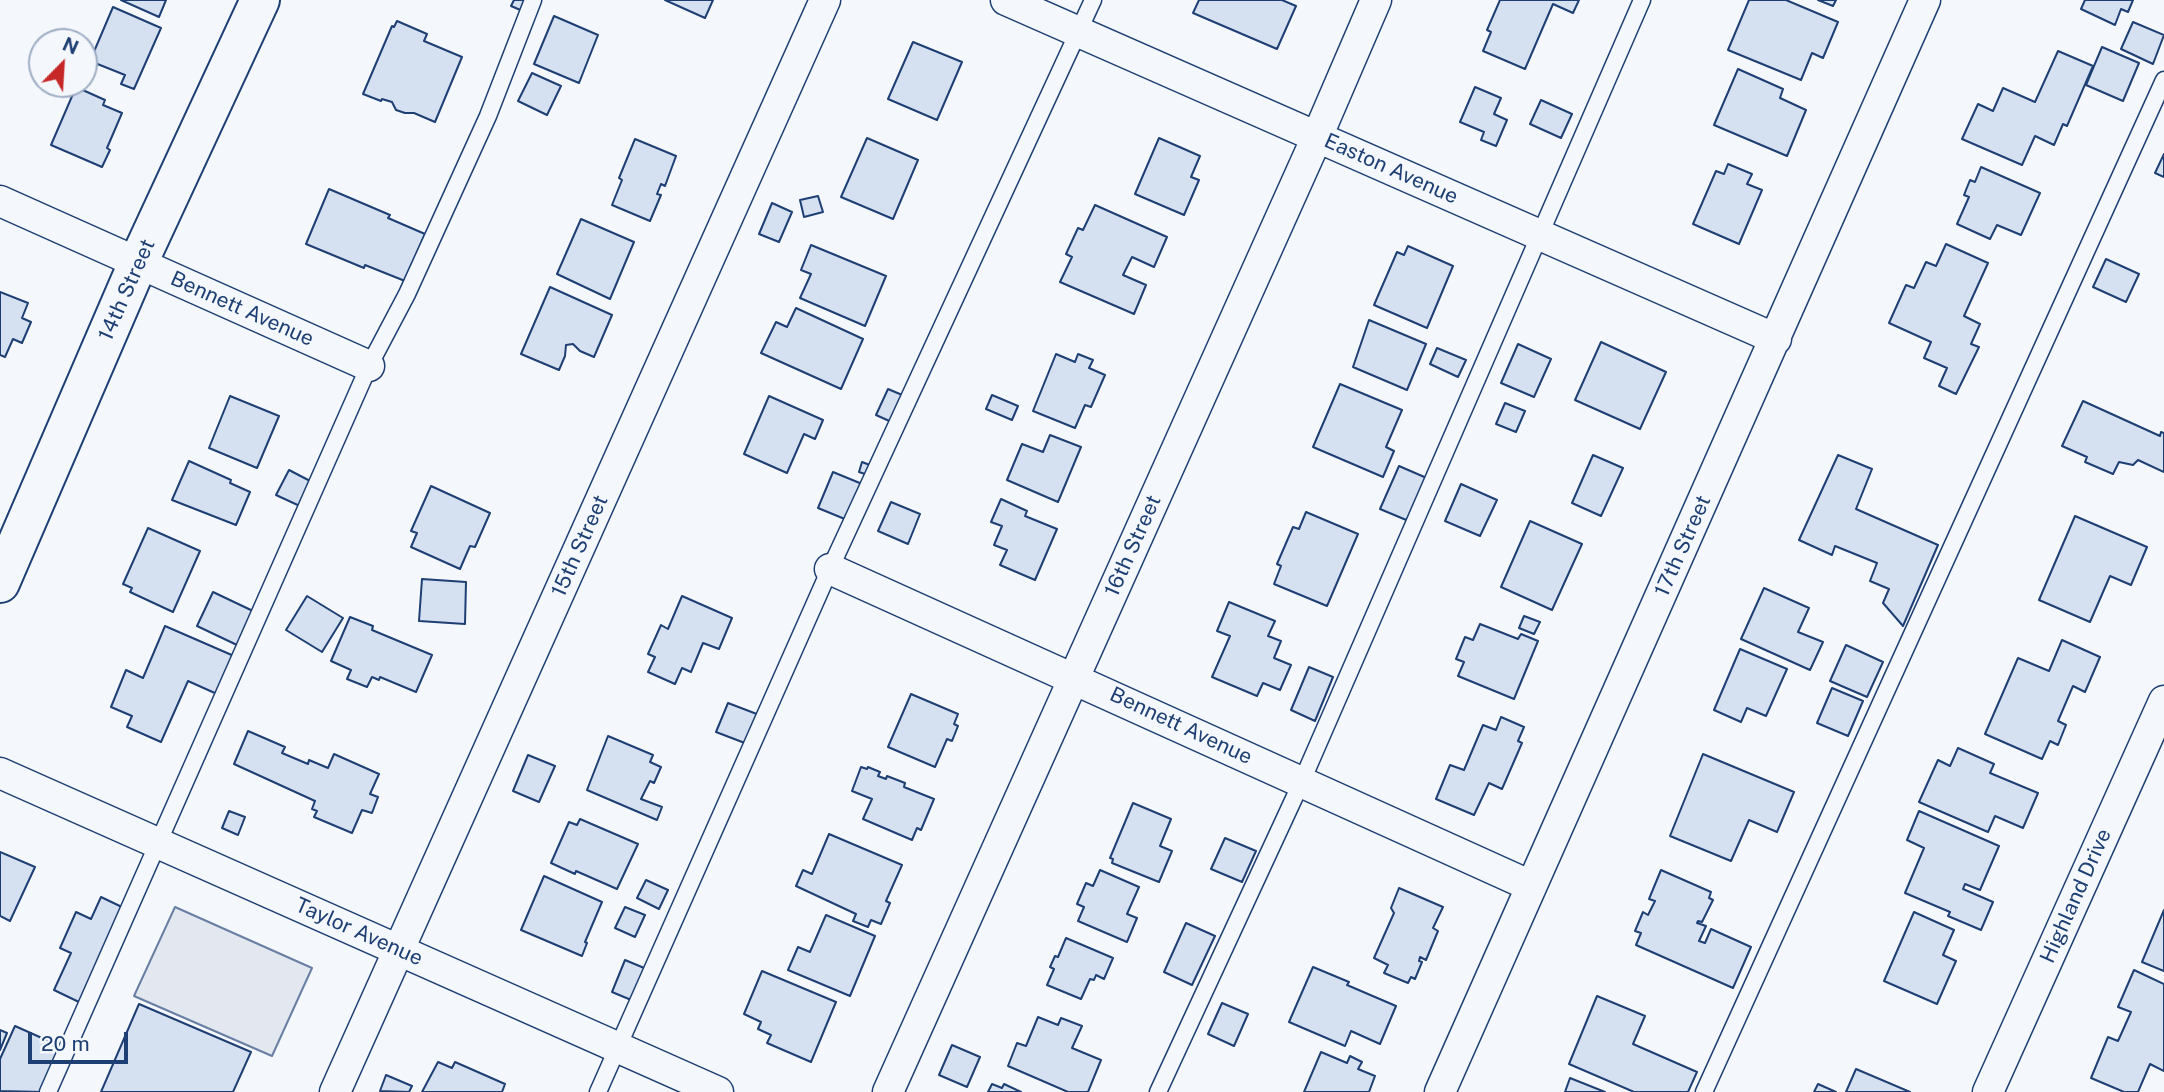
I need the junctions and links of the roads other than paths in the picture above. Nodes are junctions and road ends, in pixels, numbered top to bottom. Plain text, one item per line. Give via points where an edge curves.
1 (260, 0) edge
2 (533, 0) edge
3 (825, 0) edge
4 (1006, 0) edge
5 (1093, 0) edge
6 (1376, 0) edge
7 (1642, 0) edge
8 (1925, 0) edge
9 (1078, 32) junction
10 (2164, 80) edge
11 (1317, 137) junction
12 (0, 201) edge
13 (1539, 234) junction
14 (138, 262) junction
15 (1776, 339) junction
16 (369, 366) junction
17 (830, 569) junction
18 (0, 583) edge
19 (1073, 677) junction
20 (2164, 701) edge
21 (0, 773) edge
22 (1302, 781) junction
23 (159, 843) junction
24 (1531, 886) junction
25 (399, 949) junction
26 (618, 1047) junction
27 (48, 1092) edge
28 (335, 1092) edge
29 (598, 1092) edge
30 (718, 1092) edge
31 (888, 1092) edge
32 (1158, 1092) edge
33 (1440, 1092) edge
34 (1704, 1092) edge
35 (1988, 1092) edge

1 - 14 street, 14th Street
2 - 16 lane via 476,141
3 - 25 street, 15th Street
4 - 9 street, Easton Avenue
5 - 9 lane
6 - 11 street, 16th Street
7 - 13 lane
8 - 15 street, 17th Street
9 - 11 street, Easton Avenue
9 - 17 lane
10 - 34 lane
11 - 13 street, Easton Avenue
11 - 19 street, 16th Street
12 - 14 street, Bennett Avenue
13 - 15 street, Easton Avenue
13 - 22 lane
14 - 16 street, Bennett Avenue
14 - 18 street, 14th Street
15 - 24 street, 17th Street
16 - 23 lane
17 - 19 street, Bennett Avenue
17 - 26 lane
19 - 22 street, Bennett Avenue
19 - 31 street, 16th Street
20 - 35 street, Highland Drive
21 - 23 street, Taylor Avenue
22 - 24 street, Bennett Avenue
22 - 32 lane
23 - 25 street, Taylor Avenue
23 - 27 lane
24 - 33 street, 17th Street
25 - 26 street, Taylor Avenue
25 - 28 street, 15th Street
26 - 29 lane
26 - 30 street, Taylor Avenue

